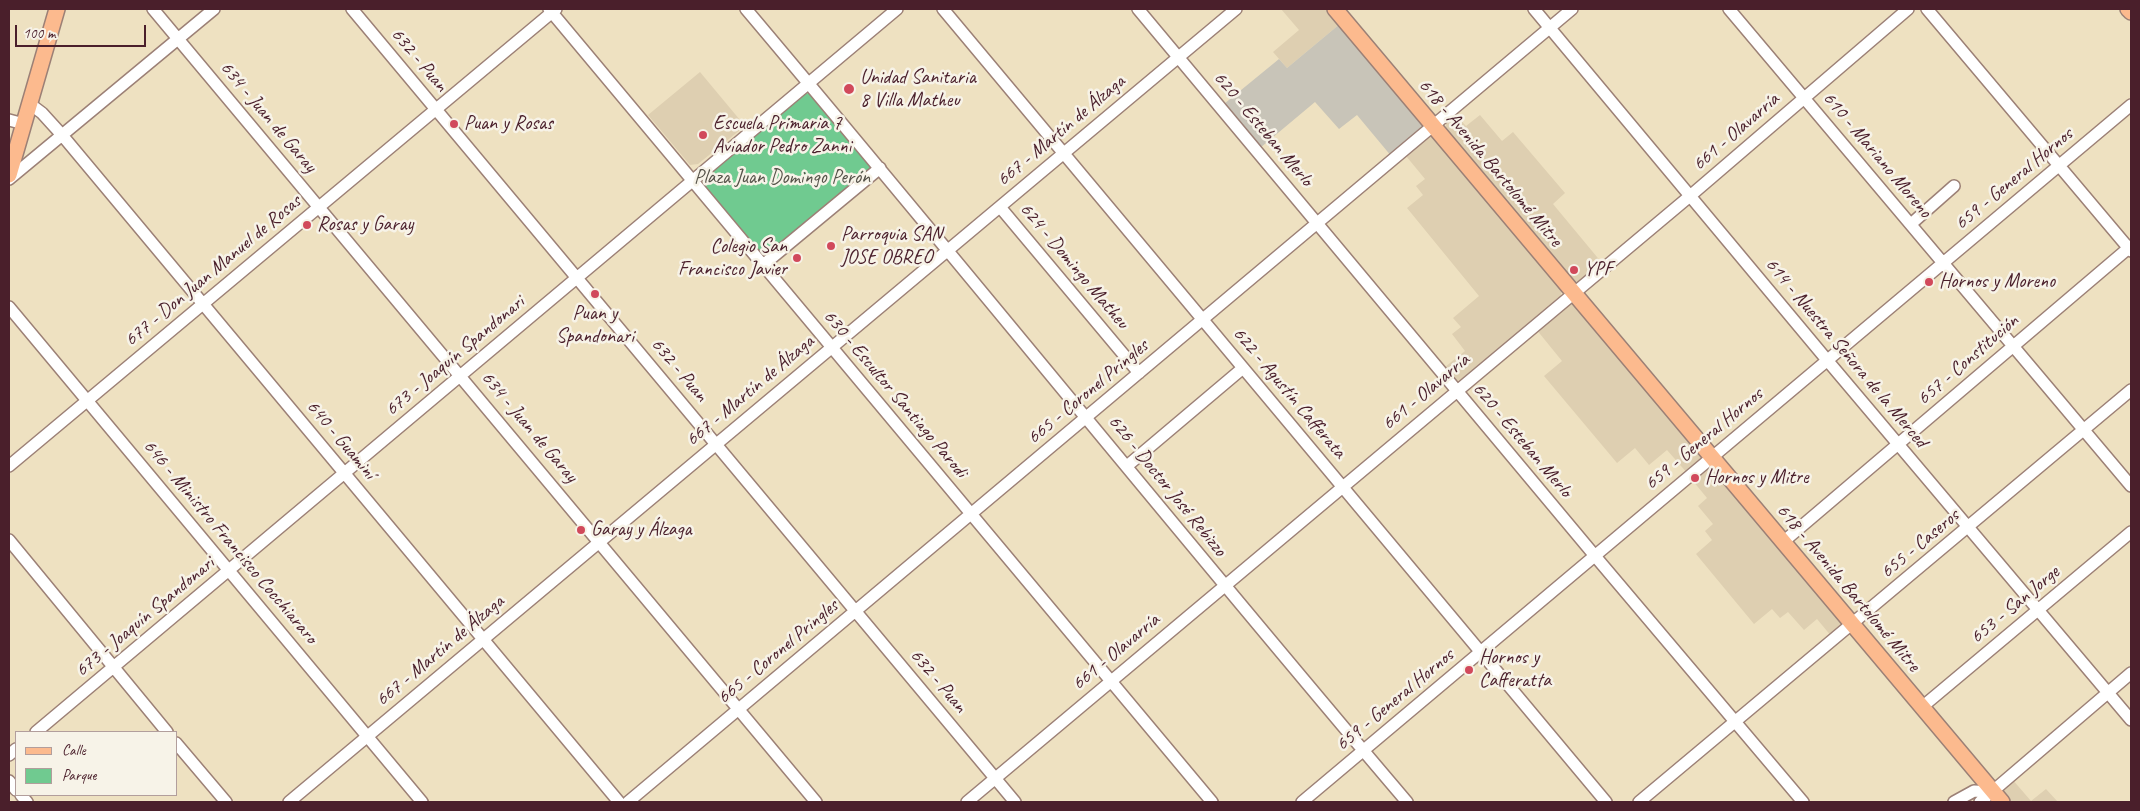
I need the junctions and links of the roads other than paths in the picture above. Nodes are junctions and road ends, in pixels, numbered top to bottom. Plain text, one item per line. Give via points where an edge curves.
1 (57, 9) edge
2 (153, 9) edge
3 (214, 9) edge
4 (352, 9) edge
5 (746, 9) edge
6 (897, 9) edge
7 (943, 9) edge
8 (1138, 9) edge
9 (1236, 9) edge
10 (1334, 9) edge
11 (1534, 9) edge
12 (1572, 9) edge
13 (1729, 9) edge
14 (1908, 9) edge
15 (1927, 9) edge
16 (2128, 9) edge
17 (552, 10) edge
18 (2131, 12) edge
19 (1550, 28) junction
20 (178, 39) junction
21 (1178, 58) junction
22 (809, 83) junction
23 (1804, 98) junction
24 (30, 104) junction
25 (2131, 105) edge
26 (435, 109) junction
27 (9, 120) edge
28 (24, 124) junction
29 (1433, 126) junction
30 (62, 135) junction
31 (1063, 153) junction
32 (2058, 165) junction
33 (880, 168) junction
34 (9, 174) edge
35 (9, 179) edge
36 (692, 181) junction
37 (1954, 186) dead end
38 (1690, 196) junction
39 (319, 207) junction
40 (1000, 207) junction
41 (1317, 223) junction
42 (1910, 224) junction
43 (2130, 248) edge
44 (948, 251) junction
45 (1943, 264) junction
46 (763, 265) junction
47 (577, 278) junction
48 (1572, 294) junction
49 (203, 305) junction
50 (9, 307) edge
51 (1203, 319) junction
52 (2014, 346) junction
53 (832, 348) junction
54 (1827, 360) junction
55 (1243, 368) junction
56 (1139, 373) junction
57 (460, 376) junction
58 (2131, 390) edge
59 (1457, 391) junction
60 (87, 400) junction
61 (1087, 418) junction
62 (2083, 430) junction
63 (716, 444) junction
64 (1899, 444) junction
65 (1711, 458) junction
66 (9, 466) edge
67 (1127, 466) junction
68 (345, 474) junction
69 (2131, 486) edge
70 (1342, 487) junction
71 (971, 515) junction
72 (1969, 528) junction
73 (2131, 532) edge
74 (9, 540) edge
75 (600, 542) junction
76 (1783, 542) junction
77 (1595, 556) junction
78 (229, 571) junction
79 (1224, 586) junction
80 (2038, 610) junction
81 (855, 612) junction
82 (1852, 624) junction
83 (483, 640) junction
84 (1480, 652) junction
85 (113, 668) junction
86 (2131, 673) edge
87 (1110, 681) junction
88 (2108, 693) junction
89 (1922, 707) junction
90 (739, 709) junction
91 (2131, 720) edge
92 (1734, 722) junction
93 (37, 731) edge
94 (166, 731) edge
95 (367, 736) junction
96 (178, 745) edge
97 (1364, 751) junction
98 (995, 779) junction
99 (1997, 797) edge
100 (226, 802) edge
101 (289, 802) edge
102 (422, 802) edge
103 (619, 802) edge
104 (628, 802) edge
105 (816, 802) edge
106 (967, 802) edge
107 (1014, 802) edge
108 (1212, 802) edge
109 (1302, 802) edge
110 (1407, 802) edge
111 (1606, 802) edge
112 (1639, 802) edge
113 (1803, 802) edge
114 (1954, 802) edge
115 (1980, 802) edge

1 - 24 main road
2 - 20 street, 634 - Juan de Garay
3 - 20 street
4 - 26 street, 632 - Puan
5 - 22 street, 626 - Doctor José Rebizzo
6 - 22 street, 673 - Joaquín Spandonari
7 - 31 street, 622 - Agustín Cafferata
8 - 21 street, 620 - Esteban Merlo
9 - 21 street, 667 - Martín de Álzaga
10 - 29 main road, 618 - Avenida Bartolomé Mitre
11 - 19 street, 614 - Nuestra Señora de la Merced
12 - 19 street, 665 - Coronel Pringles
13 - 23 street, 610 - Mariano Moreno
14 - 23 street, 661 - Olavarría
15 - 32 street
16 - 18 main road
17 - 26 street, 677 - Don Juan Manuel de Rosas
17 - 36 street, 630 - Escultor Santiago Parodi
19 - 29 street, 665 - Coronel Pringles
19 - 38 street, 614 - Nuestra Señora de la Merced
20 - 30 street
20 - 39 street, 634 - Juan de Garay
21 - 31 street, 667 - Martín de Álzaga
21 - 41 street, 620 - Esteban Merlo
22 - 33 street, 626 - Doctor José Rebizzo
22 - 36 street, 673 - Joaquín Spandonari
23 - 38 street, 661 - Olavarría
23 - 42 street, 610 - Mariano Moreno
24 - 28 main road
24 - 30 street, 640 - Guaminí via 42,112
25 - 32 street, 659 - General Hornos
26 - 39 street, 677 - Don Juan Manuel de Rosas
26 - 47 street, 632 - Puan
27 - 28 street
28 - 34 main road
29 - 41 street, 665 - Coronel Pringles
29 - 48 main road, 618 - Avenida Bartolomé Mitre
30 - 35 street
30 - 49 street, 640 - Guaminí
31 - 40 street, 667 - Martín de Álzaga
31 - 51 street, 622 - Agustín Cafferata
32 - 43 street
32 - 45 street, 659 - General Hornos
33 - 44 street, 626 - Doctor José Rebizzo
33 - 46 street
36 - 46 street, 630 - Escultor Santiago Parodi
36 - 47 street, 673 - Joaquín Spandonari
37 - 42 street
38 - 48 street, 661 - Olavarría
38 - 54 street, 614 - Nuestra Señora de la Merced
39 - 49 street, 677 - Don Juan Manuel de Rosas
39 - 57 street, 634 - Juan de Garay
40 - 44 street, 667 - Martín de Álzaga
40 - 56 street, 624 - Domingo Matheu
41 - 51 street, 665 - Coronel Pringles
41 - 59 street, 620 - Esteban Merlo
42 - 45 street, 610 - Mariano Moreno
43 - 52 street, 657 - Constitución
44 - 53 street, 667 - Martín de Álzaga
44 - 61 street, 626 - Doctor José Rebizzo
45 - 52 street, 610 - Mariano Moreno
45 - 54 street, 659 - General Hornos
46 - 53 street, 630 - Escultor Santiago Parodi
47 - 57 street, 673 - Joaquín Spandonari
47 - 63 street, 632 - Puan
48 - 59 street, 661 - Olavarría
48 - 65 main road, 618 - Avenida Bartolomé Mitre
49 - 60 street, 677 - Don Juan Manuel de Rosas
49 - 68 street, 640 - Guaminí
50 - 60 street, 646 - Ministro Francisco Cocchiararo
51 - 55 street, 622 - Agustín Cafferata
51 - 56 street, 665 - Coronel Pringles
52 - 62 street, 610 - Mariano Moreno
52 - 64 street, 657 - Constitución
53 - 63 street, 667 - Martín de Álzaga
53 - 71 street, 630 - Escultor Santiago Parodi
54 - 64 street, 614 - Nuestra Señora de la Merced
54 - 65 street, 659 - General Hornos
55 - 67 street
55 - 70 street, 622 - Agustín Cafferata
56 - 61 street, 665 - Coronel Pringles
57 - 68 street, 673 - Joaquín Spandonari
57 - 75 street, 634 - Juan de Garay
58 - 62 street, 655 - Caseros
59 - 70 street, 661 - Olavarría
59 - 77 street, 620 - Esteban Merlo
60 - 66 street, 677 - Don Juan Manuel de Rosas
60 - 78 street, 646 - Ministro Francisco Cocchiararo
61 - 67 street, 626 - Doctor José Rebizzo
61 - 71 street, 665 - Coronel Pringles
62 - 69 street, 610 - Mariano Moreno
62 - 72 street, 655 - Caseros
63 - 75 street, 667 - Martín de Álzaga
63 - 81 street, 632 - Puan
64 - 72 street, 614 - Nuestra Señora de la Merced
64 - 76 street, 657 - Constitución
65 - 76 main road, 618 - Avenida Bartolomé Mitre
65 - 77 street, 659 - General Hornos
67 - 79 street, 626 - Doctor José Rebizzo
68 - 78 street, 673 - Joaquín Spandonari
68 - 83 street, 640 - Guaminí
70 - 79 street, 661 - Olavarría
70 - 84 street, 622 - Agustín Cafferata
71 - 81 street, 665 - Coronel Pringles
71 - 87 street, 630 - Escultor Santiago Parodi
72 - 80 street, 614 - Nuestra Señora de la Merced
72 - 82 street, 655 - Caseros
73 - 80 street, 653 - San Jorge
74 - 85 street
75 - 83 street, 667 - Martín de Álzaga
75 - 90 street, 634 - Juan de Garay
76 - 82 main road, 618 - Avenida Bartolomé Mitre
77 - 84 street, 659 - General Hornos
77 - 92 street, 620 - Esteban Merlo
78 - 85 street, 673 - Joaquín Spandonari
78 - 95 street, 646 - Ministro Francisco Cocchiararo
79 - 87 street, 661 - Olavarría
79 - 97 street, 626 - Doctor José Rebizzo
80 - 88 street, 614 - Nuestra Señora de la Merced
80 - 89 street, 653 - San Jorge
81 - 90 street, 665 - Coronel Pringles
81 - 98 street, 632 - Puan
82 - 89 main road, 618 - Avenida Bartolomé Mitre
82 - 92 street, 655 - Caseros
83 - 95 street, 667 - Martín de Álzaga
83 - 103 street, 640 - Guaminí
84 - 97 street, 659 - General Hornos
84 - 111 street, 622 - Agustín Cafferata
85 - 93 street, 673 - Joaquín Spandonari
85 - 94 street
86 - 88 street
87 - 98 street, 661 - Olavarría
87 - 108 street, 630 - Escultor Santiago Parodi
88 - 91 street, 614 - Nuestra Señora de la Merced
88 - 99 street
89 - 99 main road, 618 - Avenida Bartolomé Mitre
90 - 104 street, 665 - Coronel Pringles
90 - 105 street, 634 - Juan de Garay
92 - 112 street, 655 - Caseros
92 - 113 street, 620 - Esteban Merlo
95 - 101 street, 667 - Martín de Álzaga
95 - 102 street, 646 - Ministro Francisco Cocchiararo
96 - 100 street
97 - 109 street, 659 - General Hornos
97 - 110 street, 626 - Doctor José Rebizzo
98 - 106 street, 661 - Olavarría
98 - 107 street, 632 - Puan
99 - 114 street via 1974,791
99 - 115 street

